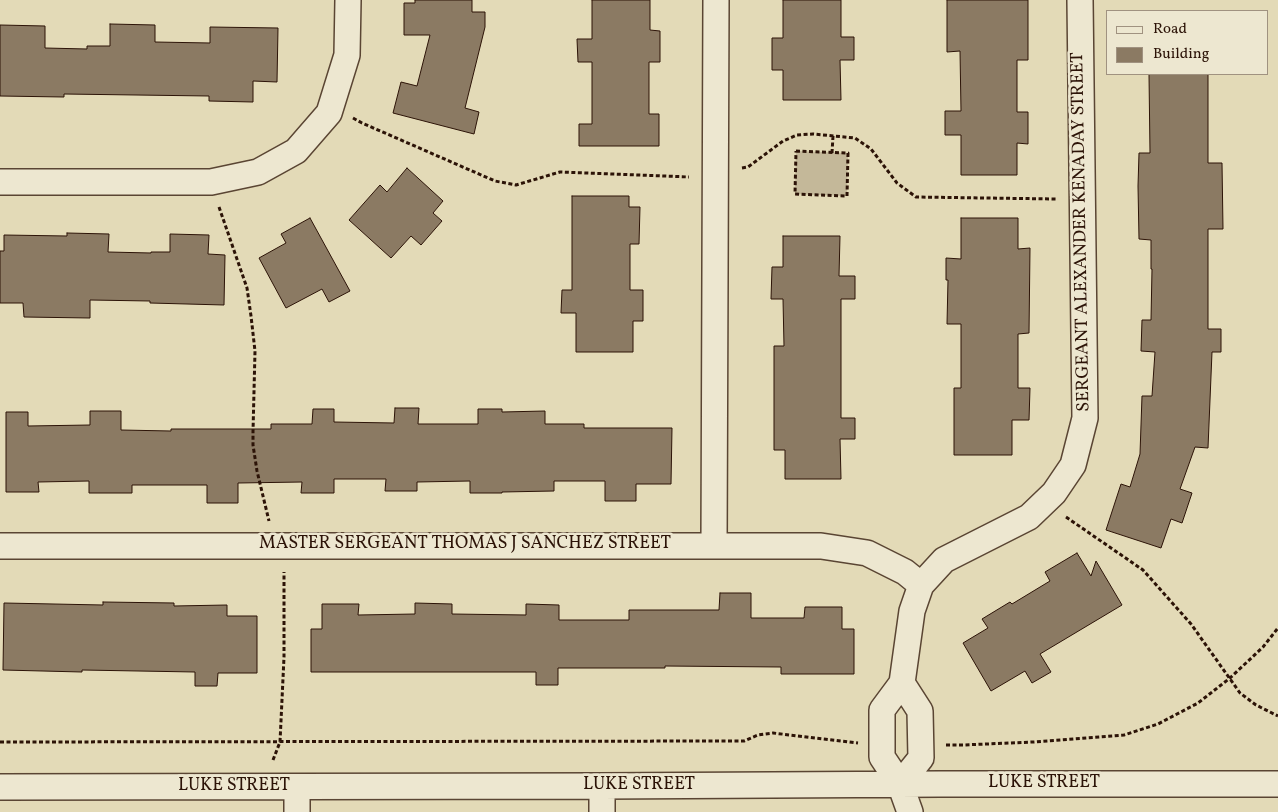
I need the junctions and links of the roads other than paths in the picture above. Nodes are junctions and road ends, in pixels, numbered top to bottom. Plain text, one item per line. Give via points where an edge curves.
1 (348, 0) edge
2 (716, 0) edge
3 (1080, 0) edge
4 (0, 182) edge
5 (714, 545) junction
6 (0, 546) edge
7 (921, 585) junction
8 (902, 683) junction
9 (900, 784) junction
10 (1278, 784) edge
11 (602, 786) junction
12 (0, 787) edge
13 (297, 787) junction
14 (297, 812) edge
15 (602, 812) edge
16 (910, 812) edge

1 - 4 street via 346,54 329,112 296,151 258,172 211,182
2 - 5 street
3 - 7 street, SERGEANT ALEXANDER KENADAY STREET via 1085,418 1072,465 1054,493 1029,517 944,560
5 - 6 street, MASTER SERGEANT THOMAS J SANCHEZ STREET
5 - 7 street, MASTER SERGEANT THOMAS J SANCHEZ STREET via 822,546 868,552 905,572
7 - 8 street, SERGEANT ALEXANDER KENADAY STREET via 912,611
8 - 9 street, SERGEANT ALEXANDER KENADAY STREET via 882,710 882,758
8 - 9 street via 920,711 921,758
9 - 10 street, LUKE STREET
9 - 11 street, LUKE STREET
9 - 16 street, SERGEANT ALEXANDER KENADAY STREET
11 - 13 street, LUKE STREET
11 - 15 street
12 - 13 street, LUKE STREET
13 - 14 street

